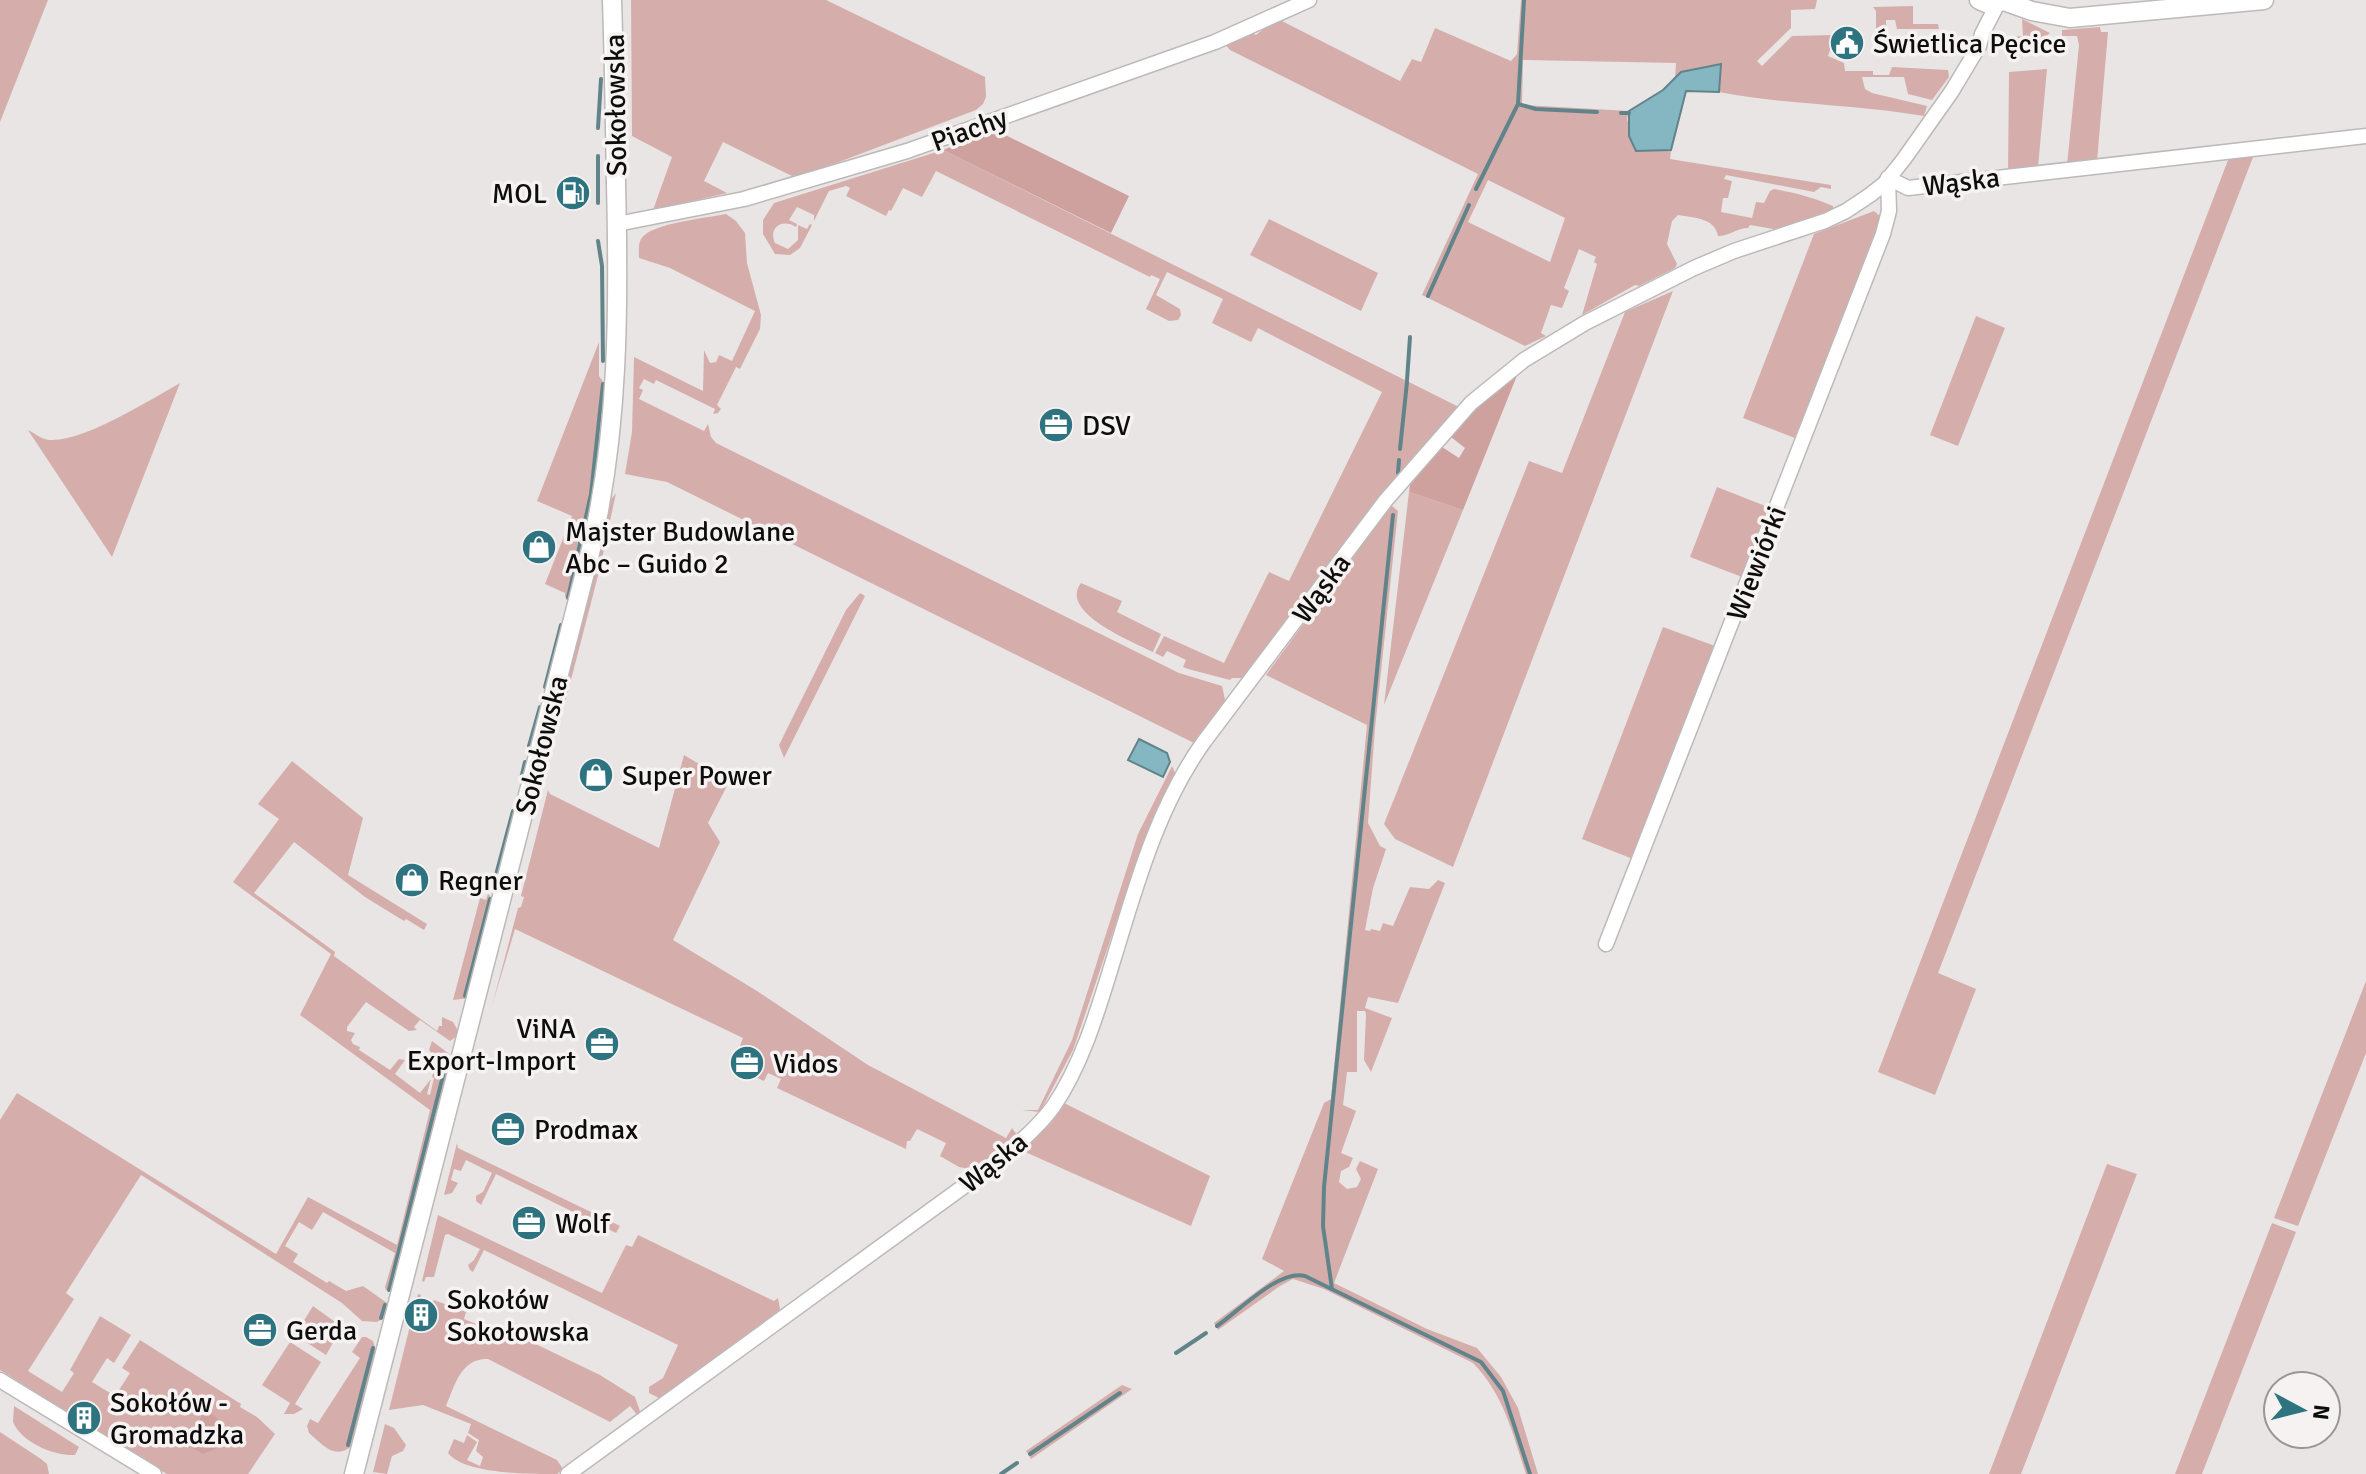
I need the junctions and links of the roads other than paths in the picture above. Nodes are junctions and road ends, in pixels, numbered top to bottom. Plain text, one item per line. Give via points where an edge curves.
1 (612, 0) edge
2 (1309, 0) edge
3 (2264, 0) edge
4 (1993, 1) edge
5 (2036, 5) edge
6 (2366, 136) edge
7 (1888, 178) junction
8 (617, 224) junction
9 (1606, 944) dead end
10 (0, 1380) edge
11 (154, 1474) edge
12 (354, 1474) edge
13 (568, 1474) edge

1 - 8 street, Sokołowska
2 - 8 street, Piachy via 1215,42 907,151 751,198
3 - 5 street via 2070,18
4 - 5 street via 2032,11
4 - 7 street via 1978,26 1979,46
6 - 7 street, Wąska via 1908,188
7 - 9 street, Wiewiórki via 1883,234
7 - 13 street, Wąska via 1846,211 1694,268 1585,323 1524,360 1471,403 1386,500 1192,759 1154,838 1087,1040 1045,1116 967,1184
8 - 12 street, Sokołowska via 612,415 598,519
10 - 11 street

